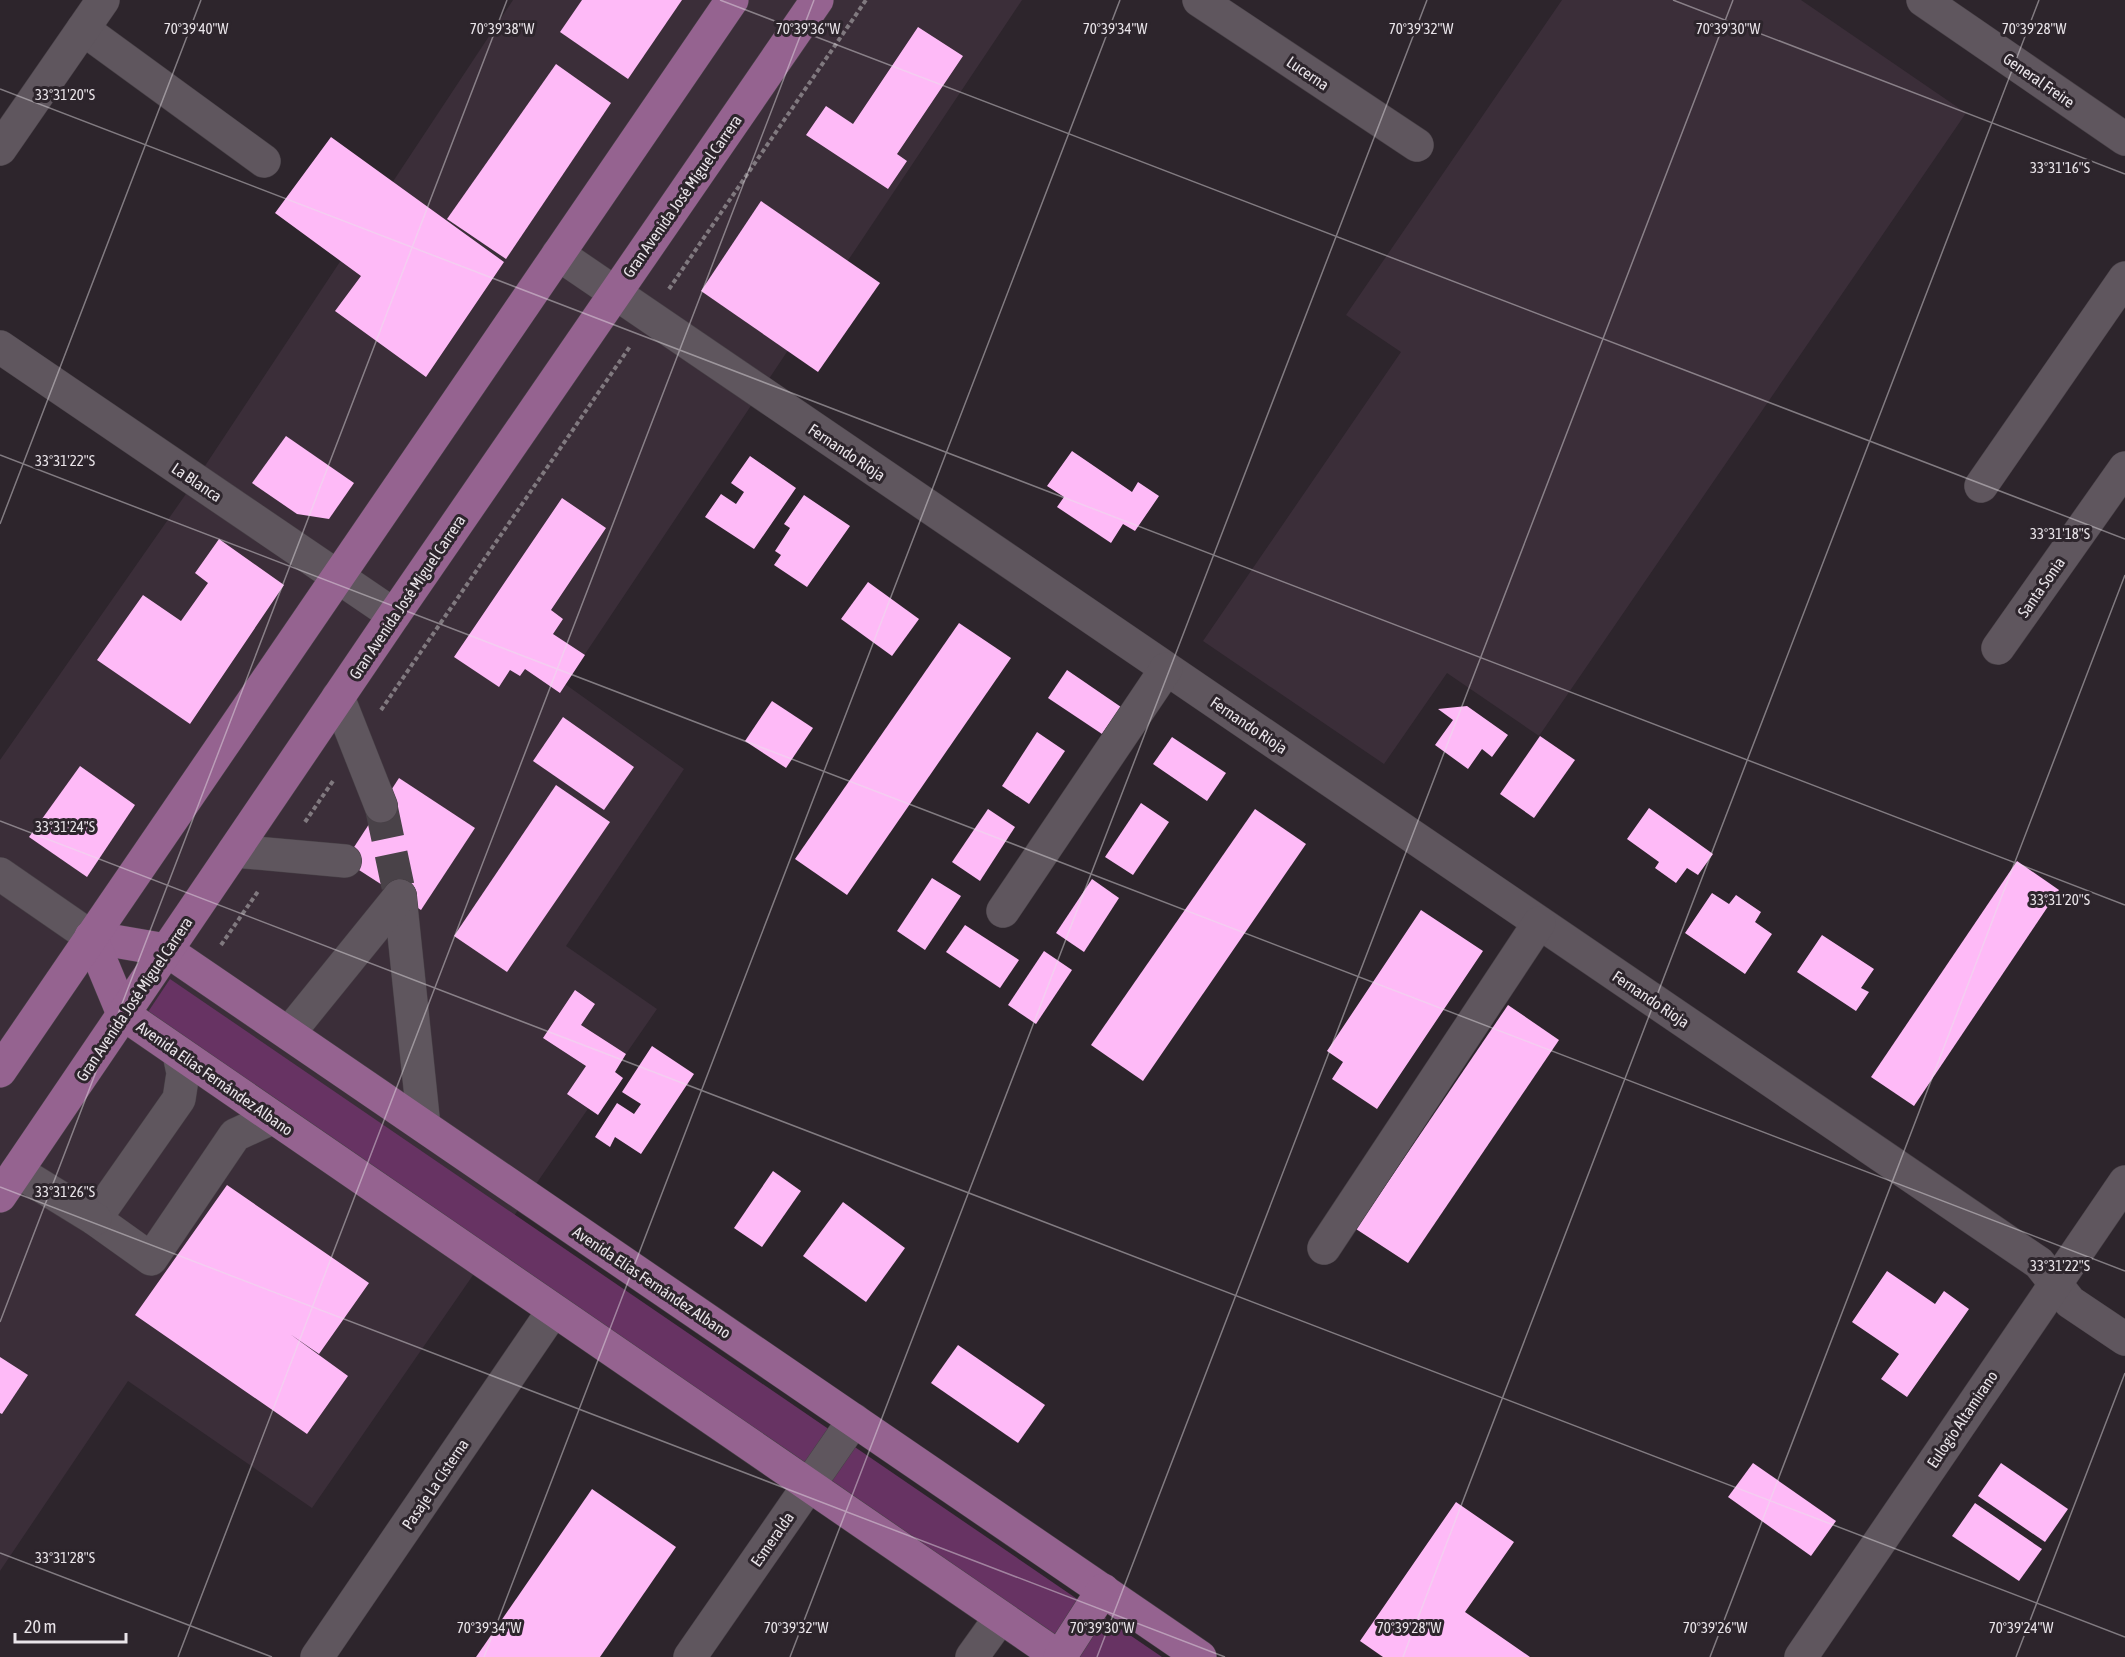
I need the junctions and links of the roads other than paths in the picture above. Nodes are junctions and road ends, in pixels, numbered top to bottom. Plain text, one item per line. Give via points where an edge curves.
1 (103, 0) edge
2 (732, 0) edge
3 (817, 0) edge
4 (1198, 0) edge
5 (1923, 0) edge
6 (83, 29) junction
7 (2125, 139) edge
8 (1417, 145) dead end
9 (0, 149) edge
10 (264, 161) dead end
11 (558, 254) junction
12 (2125, 278) edge
13 (615, 294) junction
14 (0, 348) edge
15 (2125, 468) edge
16 (1981, 486) dead end
17 (337, 576) junction
18 (394, 615) junction
19 (1998, 648) dead end
20 (1166, 669) junction
21 (338, 697) junction
22 (381, 806) tunnel mouth
23 (234, 850) junction
24 (345, 861) dead end
25 (0, 874) edge
26 (1003, 911) dead end
27 (1539, 922) junction
28 (91, 937) junction
29 (166, 950) junction
30 (123, 1014) junction
31 (289, 1033) junction
32 (179, 1054) junction
33 (0, 1071) edge
34 (272, 1118) junction
35 (424, 1126) junction
36 (2125, 1182) edge
37 (8, 1183) edge
38 (95, 1220) junction
39 (1324, 1248) dead end
40 (2055, 1283) junction
41 (553, 1311) junction
42 (2125, 1340) edge
43 (854, 1420) junction
44 (809, 1486) junction
45 (1103, 1590) junction
46 (1000, 1618) junction
47 (317, 1657) edge
48 (690, 1657) edge
49 (972, 1657) edge
50 (1060, 1657) edge
51 (1200, 1657) edge
52 (1801, 1657) edge

1 - 6 street
2 - 11 main road
3 - 13 main road, Gran Avenida José Miguel Carrera
4 - 8 street, Lucerna
5 - 7 street, General Freire
6 - 9 street
6 - 10 street
11 - 13 street, Fernando Rioja
11 - 17 main road
12 - 16 street
13 - 18 main road, Gran Avenida José Miguel Carrera
13 - 20 street, Fernando Rioja
14 - 17 street, La Blanca
15 - 19 street, Santa Sonia
17 - 18 street, La Blanca
17 - 28 main road
18 - 21 main road, Gran Avenida José Miguel Carrera
20 - 26 street
20 - 27 street, Fernando Rioja
21 - 22 street
21 - 23 main road, Gran Avenida José Miguel Carrera
23 - 24 street
23 - 29 main road, Gran Avenida José Miguel Carrera
25 - 28 street, Avenida Elías Fernández Albano
27 - 39 street
27 - 40 street, Fernando Rioja via 2038,1263
28 - 29 main road, Avenida Elías Fernández Albano
28 - 30 main road, Avenida Elías Fernández Albano
28 - 33 main road
29 - 30 main road, Gran Avenida José Miguel Carrera
29 - 31 main road, Avenida Elías Fernández Albano
30 - 32 main road, Avenida Elías Fernández Albano
30 - 37 main road, Gran Avenida José Miguel Carrera
31 - 35 main road, Avenida Elías Fernández Albano
31 - 35 street via 400,896
32 - 34 main road, Avenida Elías Fernández Albano
32 - 38 street via 183,1073 179,1099
34 - 38 street via 235,1135 151,1259
34 - 41 main road, Avenida Elías Fernández Albano
35 - 43 main road, Avenida Elías Fernández Albano
36 - 40 street, Eulogio Altamirano
37 - 38 street
40 - 42 street, Fernando Rioja via 2070,1302
40 - 52 street, Eulogio Altamirano
41 - 44 main road, Avenida Elías Fernández Albano
41 - 47 street, Pasaje La Cisterna
43 - 44 street, Esmeralda
43 - 45 main road, Avenida Elías Fernández Albano
44 - 46 main road, Avenida Elías Fernández Albano
44 - 48 street, Esmeralda
45 - 50 main road
45 - 51 main road, Avenida Elías Fernández Albano
46 - 49 street
46 - 50 main road, Avenida Elías Fernández Albano

